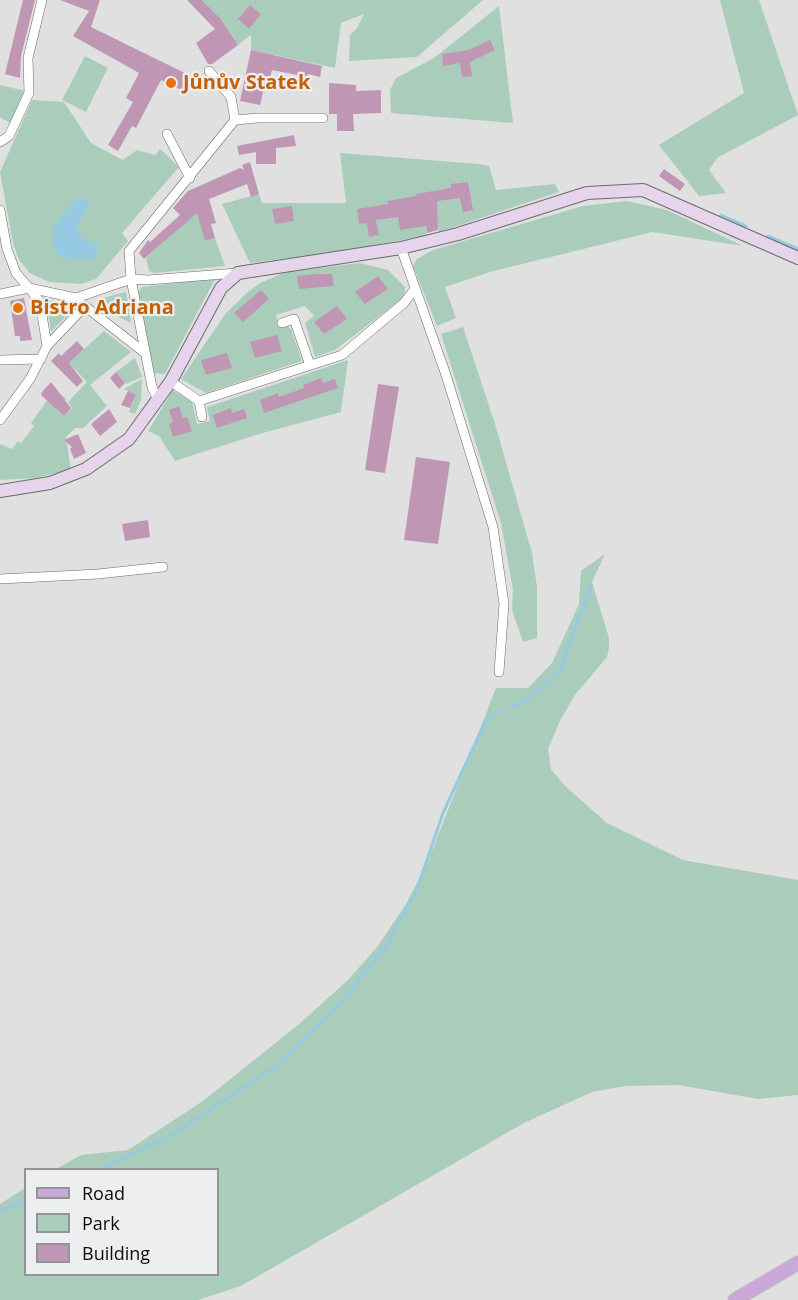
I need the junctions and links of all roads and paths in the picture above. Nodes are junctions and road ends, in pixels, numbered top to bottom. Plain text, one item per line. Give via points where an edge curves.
1 (42, 0) edge
2 (208, 71) dead end
3 (323, 118) dead end
4 (235, 120) junction
5 (167, 134) dead end
6 (0, 142) edge
7 (190, 178) junction
8 (0, 210) edge
9 (401, 248) junction
10 (798, 258) edge
11 (238, 273) junction
12 (130, 279) junction
13 (29, 288) junction
14 (414, 290) junction
15 (0, 294) edge
16 (76, 298) junction
17 (84, 306) junction
18 (305, 314) dead end
19 (294, 319) junction
20 (282, 323) dead end
21 (47, 346) junction
22 (145, 353) junction
23 (41, 359) junction
24 (0, 360) edge
25 (310, 365) junction
26 (176, 385) dead end
27 (158, 400) junction
28 (199, 401) junction
29 (202, 417) dead end
30 (0, 420) edge
31 (0, 491) edge
32 (163, 567) dead end
33 (0, 579) edge
34 (499, 672) dead end
35 (798, 1263) edge
36 (735, 1300) edge

1 - 6 street via 28,58 29,93 9,136
2 - 4 street via 231,97
3 - 4 street
4 - 7 street
5 - 7 street
7 - 12 street via 129,251
8 - 13 street via 7,249 16,273
9 - 10 street via 587,193 643,190
9 - 11 street
9 - 14 street
11 - 12 street
11 - 27 street via 221,288
12 - 16 street
12 - 22 street
13 - 15 street
13 - 16 street
13 - 21 street via 40,302
14 - 25 street via 342,355
14 - 34 street via 446,375 493,527 504,604
16 - 17 street
17 - 21 street
17 - 22 street
18 - 19 street
19 - 20 street
19 - 25 street
21 - 23 street
22 - 27 street
23 - 24 street
23 - 30 street
25 - 28 street
26 - 28 street
27 - 31 street via 129,439 86,469 50,483
28 - 29 street
32 - 33 street
35 - 36 main road

